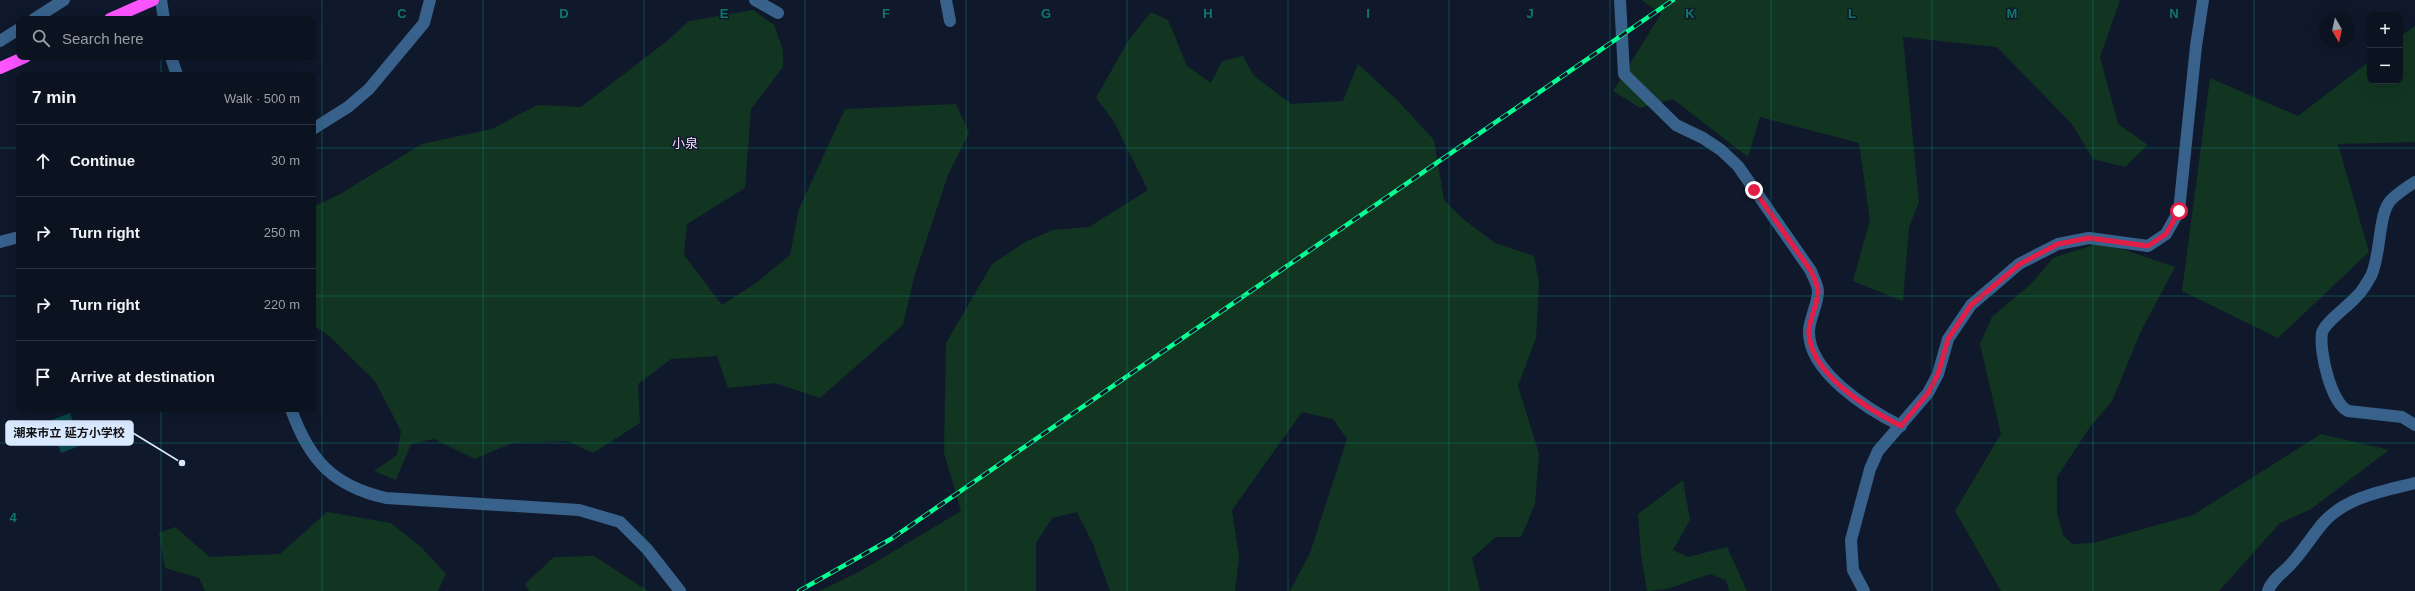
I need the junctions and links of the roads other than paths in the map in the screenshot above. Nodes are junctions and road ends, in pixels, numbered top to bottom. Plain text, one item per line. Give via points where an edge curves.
1 (64, 0) edge
2 (153, 0) edge
3 (161, 0) edge
4 (430, 0) edge
5 (755, 0) edge
6 (946, 0) edge
7 (1620, 0) edge
8 (2203, 0) edge
9 (778, 13) dead end
10 (39, 16) edge
11 (117, 16) edge
12 (164, 16) edge
13 (950, 20) dead end
14 (16, 31) edge
15 (0, 41) edge
16 (18, 60) edge
17 (173, 60) edge
18 (0, 68) edge
19 (176, 72) edge
20 (316, 127) edge
21 (2415, 182) edge
22 (16, 238) edge
23 (0, 242) edge
24 (292, 412) edge
25 (2415, 425) edge
26 (1901, 426) junction
27 (2415, 483) edge
28 (680, 591) edge
29 (1864, 591) edge
30 (2268, 591) edge

1 - 10 street
2 - 11 highway
3 - 12 street
4 - 20 street via 424,23 369,89 348,107
5 - 9 street
6 - 13 street
7 - 26 street via 1624,74 1676,125 1703,138 1738,166 1811,271 1818,290 1809,330 1812,350 1822,365 1863,406
8 - 26 street via 2179,211 2166,234 2148,246 2089,238 2058,244 2020,264 1971,305 1948,339 1938,374 1928,393
14 - 15 street
16 - 18 highway
17 - 19 street
21 - 25 street via 2389,201 2382,221 2378,256 2371,274 2359,295 2327,324 2322,331 2321,339 2326,371 2343,409 2348,412 2402,417
22 - 23 street
24 - 28 street via 299,432 318,462 331,475 360,491 386,498 579,510 620,522 647,549
26 - 29 street via 1878,451 1870,469 1851,540 1853,570
27 - 30 street via 2370,494 2337,511 2324,522 2291,564 2270,583

